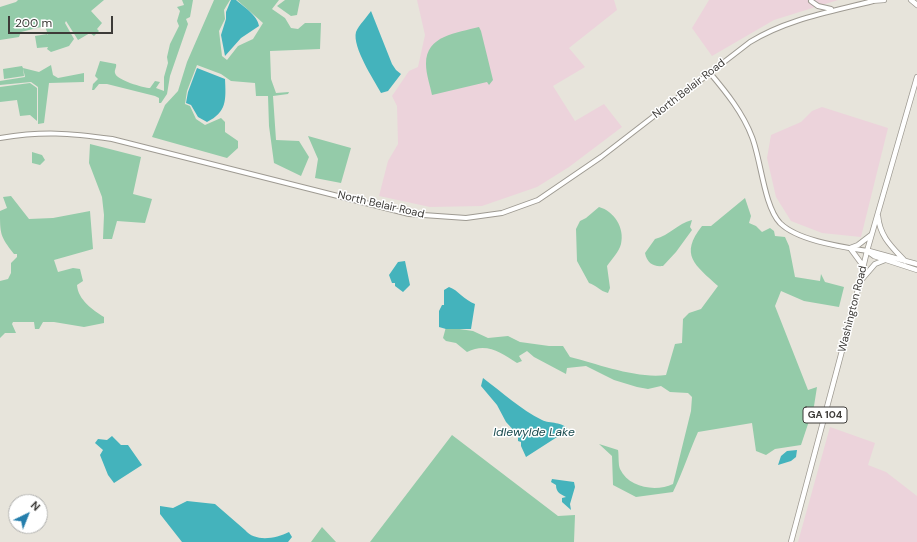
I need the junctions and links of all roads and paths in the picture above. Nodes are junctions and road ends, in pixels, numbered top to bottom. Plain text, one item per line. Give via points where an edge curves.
1 (876, 0) edge
2 (884, 0) edge
3 (911, 0) edge
4 (811, 1) edge
5 (870, 1) junction
6 (917, 5) edge
7 (833, 9) junction
8 (710, 73) junction
9 (917, 78) edge
10 (0, 138) edge
11 (878, 212) junction
12 (872, 234) junction
13 (850, 248) junction
14 (867, 251) junction
15 (886, 260) junction
16 (905, 261) junction
17 (917, 264) edge
18 (864, 267) junction
19 (917, 270) edge
20 (860, 280) junction
21 (791, 542) edge

1 - 5 main road, North Belair Road
2 - 5 main road
3 - 6 main road
4 - 7 main road via 818,6
5 - 7 main road, North Belair Road
7 - 8 main road, North Belair Road via 764,34
8 - 10 main road, North Belair Road via 601,157 538,200 502,213 466,218 409,214 112,139 45,132
8 - 13 main road via 729,96 752,136 770,205 780,223 799,235
9 - 11 main road, Washington Road / GA 104
11 - 12 main road, Washington Road / GA 104
11 - 16 main road via 887,242
12 - 13 main road
12 - 14 main road, Washington Road / GA 104
13 - 14 main road
13 - 18 main road
14 - 15 main road
14 - 16 main road
14 - 18 main road, Washington Road / GA 104
15 - 19 main road
15 - 20 main road via 875,264
16 - 17 main road
18 - 20 main road, Washington Road / GA 104
20 - 21 main road, Washington Road / GA 104

